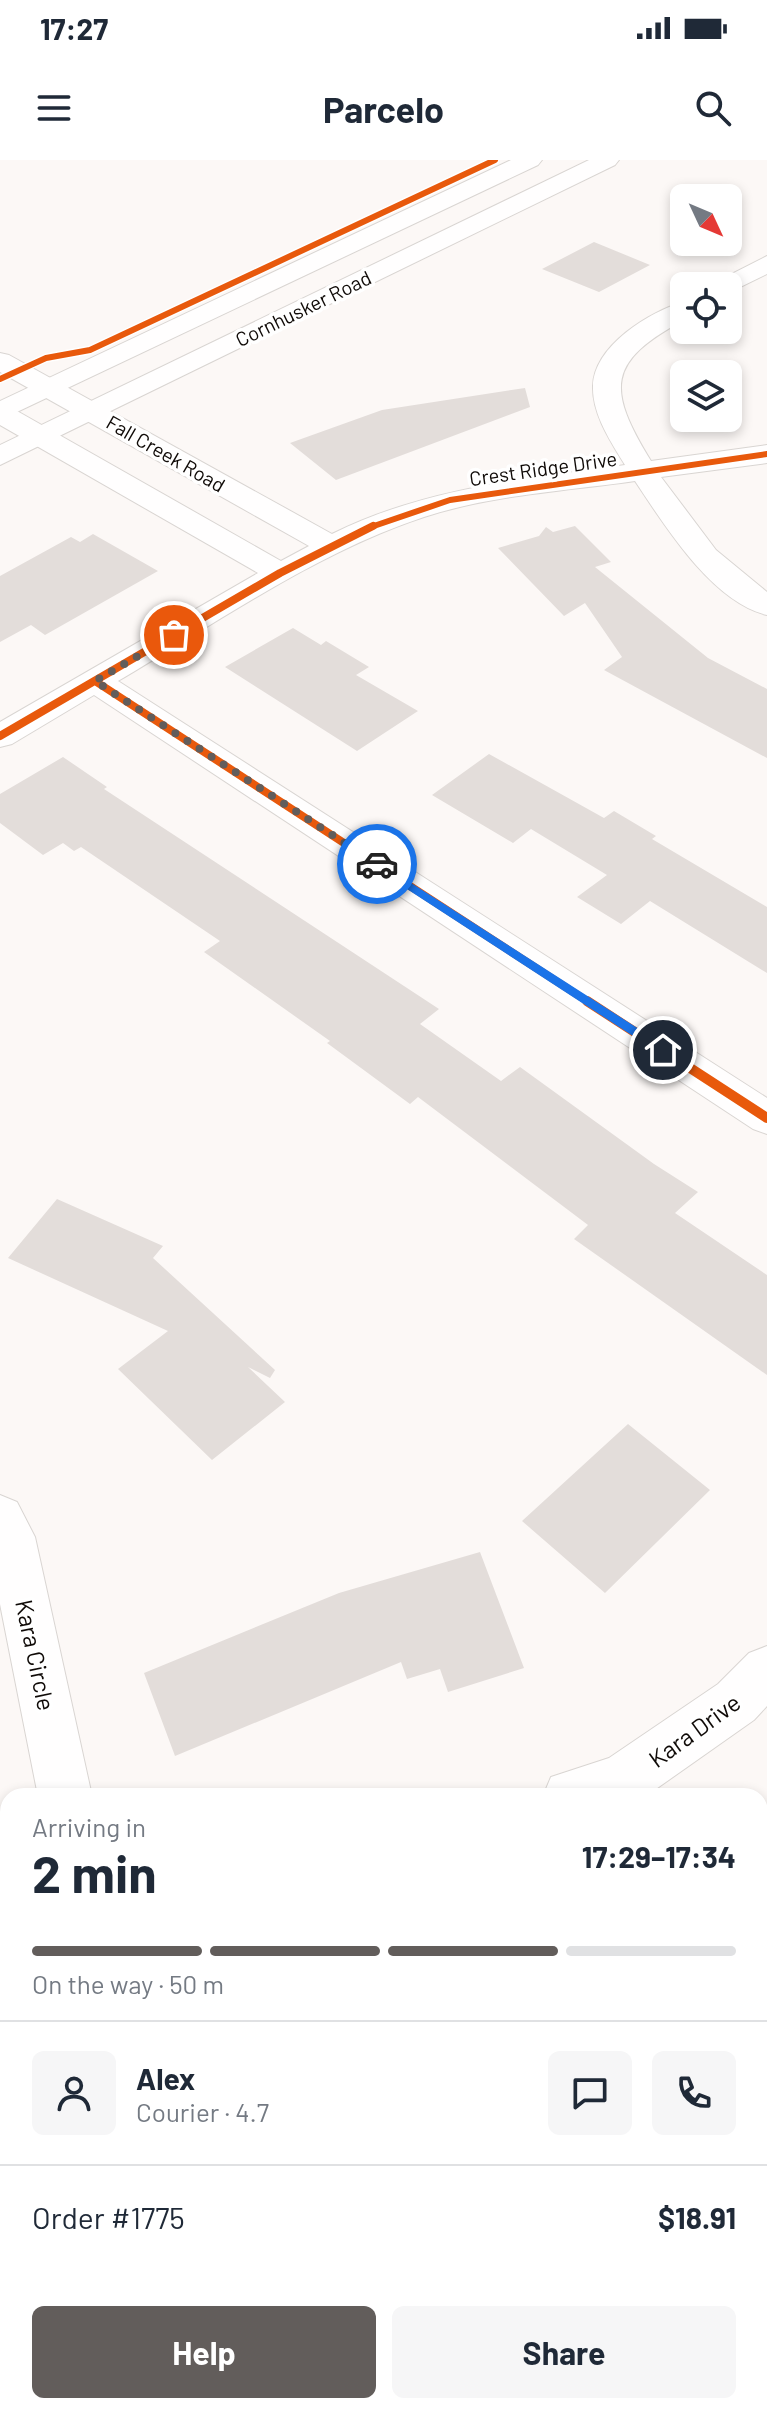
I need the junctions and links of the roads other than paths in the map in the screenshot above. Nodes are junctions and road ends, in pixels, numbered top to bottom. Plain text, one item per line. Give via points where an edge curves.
1 (530, 160) edge
2 (607, 160) edge
3 (767, 264) edge
4 (742, 278) edge
5 (670, 318) edge
6 (0, 361) edge
7 (50, 388) junction
8 (93, 411) junction
9 (0, 412) edge
10 (40, 436) junction
11 (767, 454) edge
12 (0, 456) edge
13 (645, 472) junction
14 (331, 546) junction
15 (280, 573) junction
16 (767, 606) edge
17 (95, 681) junction
18 (0, 736) edge
19 (767, 1118) edge
20 (0, 1517) edge
21 (767, 1670) edge
22 (63, 1788) edge
23 (598, 1788) edge

1 - 7 street, Cornhusker Road
2 - 8 street, Cornhusker Road
3 - 4 street
5 - 13 street via 631,342 606,382 607,406
6 - 7 street, Fall Creek Road
7 - 8 street, Fall Creek Road
7 - 9 street, Cornhusker Road
8 - 10 street, Cornhusker Road
8 - 14 street, Fall Creek Road
9 - 10 street, Fall Creek Road
10 - 12 street, Cornhusker Road
10 - 15 street, Fall Creek Road
11 - 13 street, Crest Ridge Drive
13 - 14 street, Crest Ridge Drive via 450,500
13 - 16 street via 707,559
14 - 15 street, Crest Ridge Drive
15 - 17 street, Crest Ridge Drive
17 - 18 street, Crest Ridge Drive
17 - 19 street
20 - 22 street, Kara Circle via 11,1537
21 - 23 street, Kara Drive via 736,1702 622,1781

